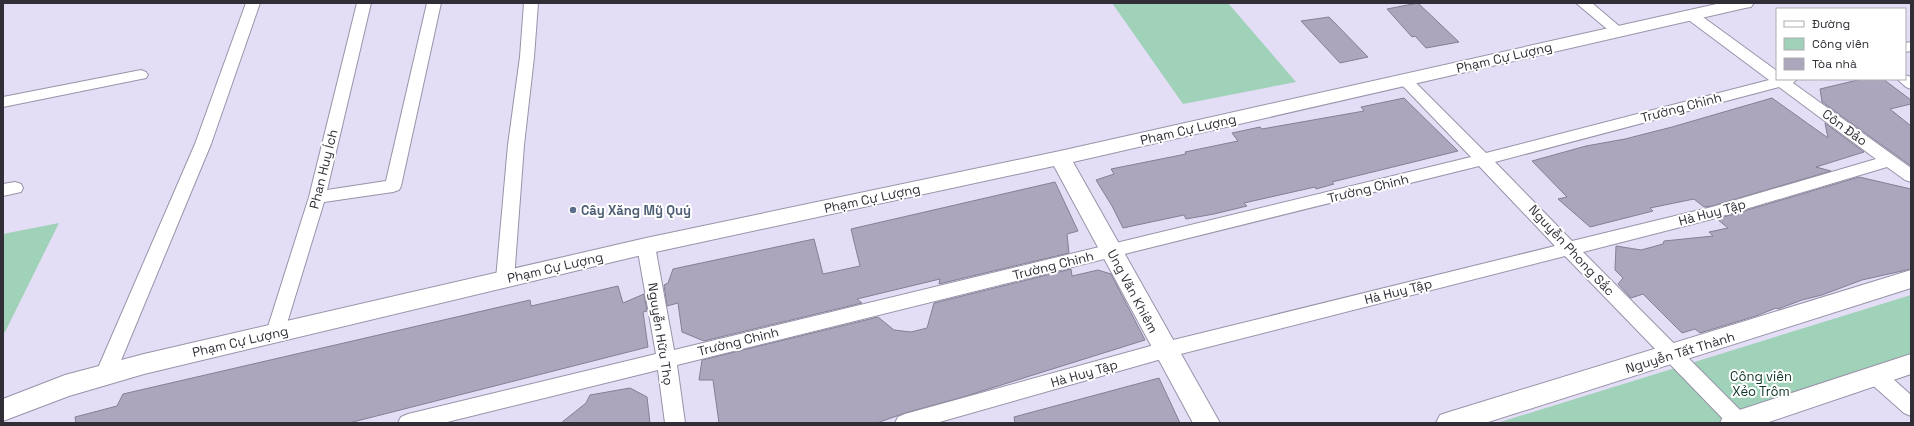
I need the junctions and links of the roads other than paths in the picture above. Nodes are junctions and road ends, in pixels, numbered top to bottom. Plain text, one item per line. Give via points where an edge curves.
1 (253, 3) edge
2 (364, 3) edge
3 (434, 3) edge
4 (531, 3) edge
5 (1583, 3) edge
6 (1745, 3) edge
7 (1691, 15) junction
8 (1618, 31) junction
9 (141, 74) dead end
10 (1776, 75) edge
11 (1405, 80) junction
12 (1778, 80) edge
13 (1783, 80) edge
14 (3, 102) edge
15 (1060, 158) junction
16 (1484, 159) junction
17 (1890, 160) junction
18 (1911, 176) edge
19 (317, 197) junction
20 (646, 246) junction
21 (1570, 248) junction
22 (1112, 251) junction
23 (505, 279) junction
24 (1911, 279) edge
25 (275, 333) junction
26 (1165, 350) junction
27 (1670, 355) junction
28 (666, 358) junction
29 (1911, 364) edge
30 (104, 375) junction
31 (1876, 376) junction
32 (1911, 408) edge
33 (3, 410) edge
34 (1736, 422) edge
35 (408, 423) edge
36 (675, 423) edge
37 (906, 423) edge
38 (1207, 423) edge
39 (1449, 423) edge

1 - 30 street via 203,144
2 - 19 street, Phan Huy Ích
3 - 19 street via 393,186
4 - 23 street
5 - 8 street
6 - 7 street, Phạm Cự Lượng
7 - 8 street, Phạm Cự Lượng
7 - 10 street, Côn Đảo
8 - 11 street, Phạm Cự Lượng
9 - 14 street
11 - 15 street, Phạm Cự Lượng
11 - 16 street, Nguyễn Phong Sắc
12 - 16 street, Trường Chinh
13 - 17 street, Côn Đảo
15 - 20 street, Phạm Cự Lượng
15 - 22 street, Ung Văn Khiêm
16 - 21 street, Nguyễn Phong Sắc
16 - 22 street, Trường Chinh
17 - 18 street, Côn Đảo
17 - 21 street, Hà Huy Tập via 1712,213
19 - 25 street, Phan Huy Ích
20 - 23 street, Phạm Cự Lượng
20 - 28 street, Nguyễn Hữu Thọ
21 - 26 street, Hà Huy Tập
21 - 27 street, Nguyễn Phong Sắc
22 - 26 street, Ung Văn Khiêm
22 - 28 street, Trường Chinh
23 - 25 street, Phạm Cự Lượng
24 - 27 street, Nguyễn Tất Thành
25 - 30 street, Phạm Cự Lượng
26 - 37 street, Hà Huy Tập
26 - 38 street, Ung Văn Khiêm
27 - 34 street, Nguyễn Phong Sắc
27 - 39 street, Nguyễn Tất Thành
28 - 35 street, Trường Chinh
28 - 36 street, Nguyễn Hữu Thọ
29 - 31 street
30 - 33 street, Phạm Cự Lượng via 65,386
31 - 32 street
31 - 34 street

